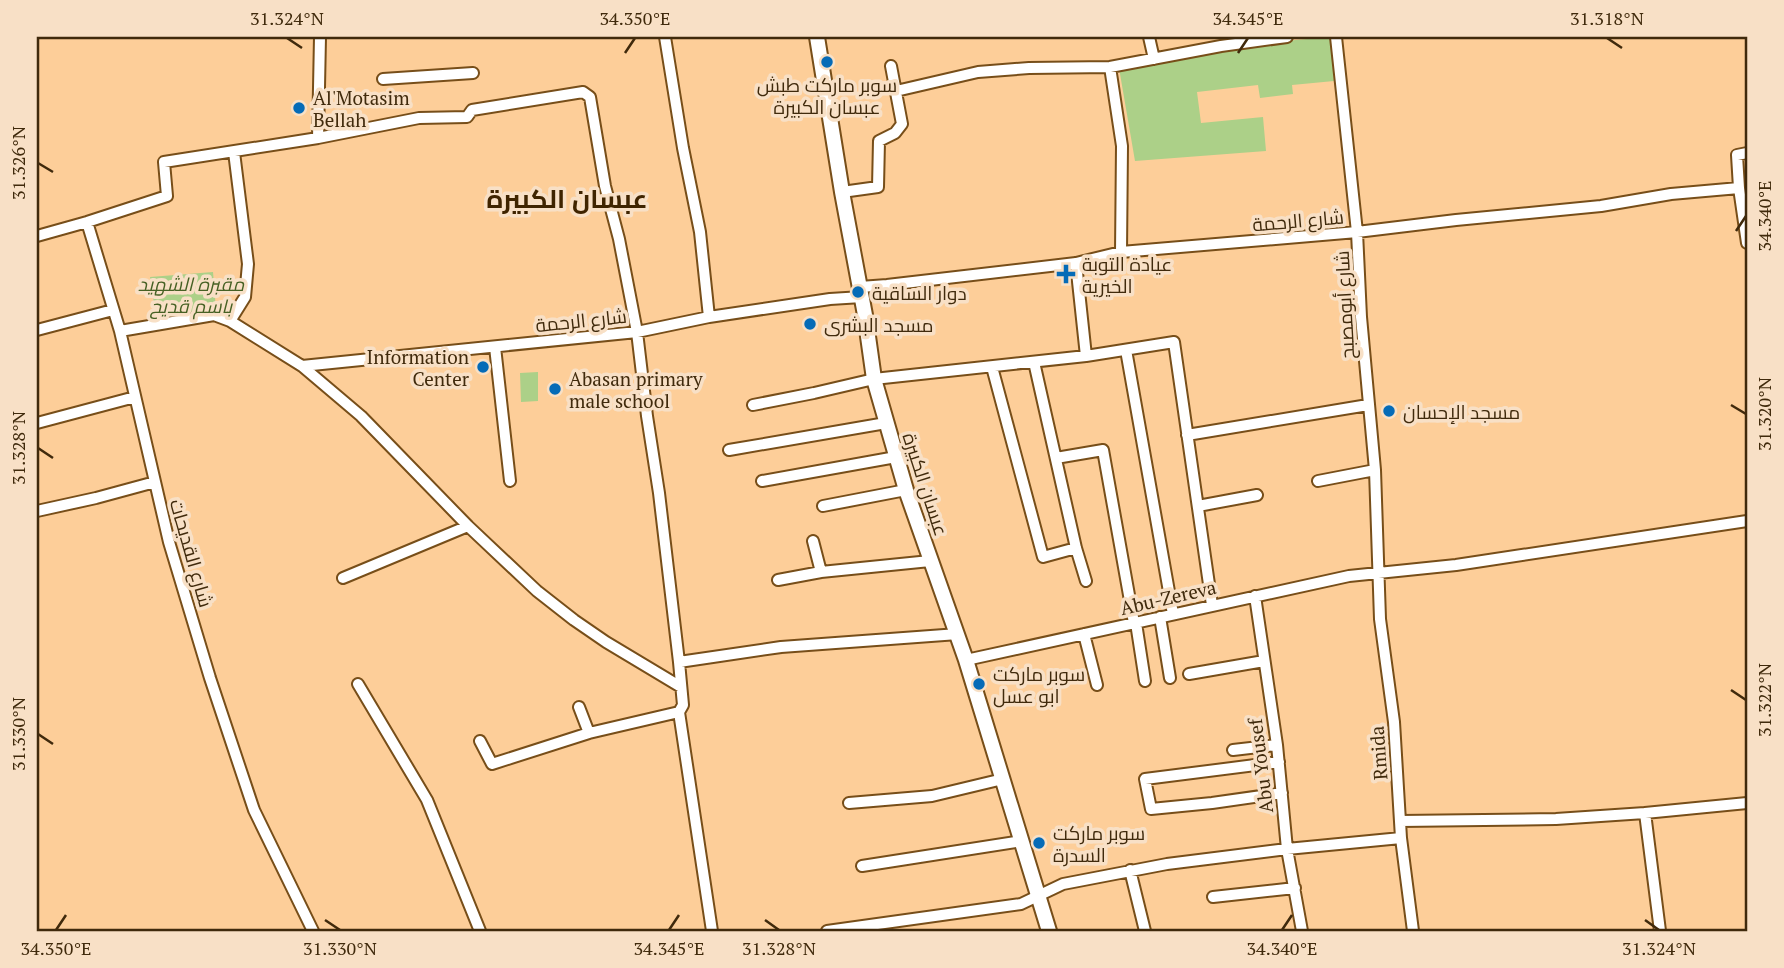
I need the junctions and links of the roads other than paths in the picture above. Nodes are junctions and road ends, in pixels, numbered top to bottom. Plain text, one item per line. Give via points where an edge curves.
1 (320, 37) edge
2 (665, 37) edge
3 (817, 37) edge
4 (1149, 37) edge
5 (1287, 37) edge
6 (1336, 37) edge
7 (1221, 41) edge
8 (1154, 59) junction
9 (891, 65) dead end
10 (1110, 67) junction
11 (473, 73) dead end
12 (383, 79) dead end
13 (897, 91) junction
14 (318, 138) junction
15 (234, 152) junction
16 (1747, 153) edge
17 (1739, 188) junction
18 (842, 192) junction
19 (87, 222) junction
20 (1357, 232) junction
21 (37, 236) edge
22 (1747, 243) edge
23 (1121, 252) junction
24 (1076, 263) junction
25 (861, 292) junction
26 (113, 310) junction
27 (709, 317) junction
28 (230, 321) junction
29 (37, 330) edge
30 (120, 331) junction
31 (637, 332) junction
32 (495, 347) junction
33 (1126, 350) junction
34 (1086, 356) junction
35 (1034, 362) junction
36 (302, 366) junction
37 (992, 367) junction
38 (874, 379) junction
39 (135, 397) junction
40 (753, 405) dead end
41 (1368, 405) junction
42 (37, 423) edge
43 (886, 423) junction
44 (1187, 435) junction
45 (729, 450) dead end
46 (896, 457) junction
47 (1056, 458) junction
48 (1375, 470) junction
49 (510, 481) dead end
50 (762, 481) dead end
51 (1318, 481) dead end
52 (155, 482) junction
53 (906, 490) junction
54 (1257, 495) dead end
55 (823, 506) dead end
56 (1198, 506) junction
57 (37, 511) edge
58 (1747, 521) edge
59 (468, 526) junction
60 (813, 541) dead end
61 (1076, 548) junction
62 (930, 561) junction
63 (1378, 571) junction
64 (821, 572) junction
65 (343, 578) dead end
66 (778, 580) dead end
67 (1086, 582) dead end
68 (1255, 596) junction
69 (1212, 605) junction
70 (1173, 614) junction
71 (1160, 617) junction
72 (1135, 623) junction
73 (958, 634) junction
74 (1084, 634) junction
75 (967, 660) junction
76 (679, 662) junction
77 (1264, 662) junction
78 (1189, 674) dead end
79 (1170, 678) dead end
80 (1145, 681) dead end
81 (358, 684) dead end
82 (1097, 685) dead end
83 (681, 687) junction
84 (579, 707) dead end
85 (679, 712) junction
86 (589, 733) junction
87 (480, 741) dead end
88 (1277, 745) junction
89 (1233, 750) dead end
90 (1279, 762) junction
91 (1003, 779) junction
92 (1282, 793) junction
93 (849, 803) dead end
94 (1747, 803) edge
95 (1645, 813) junction
96 (1400, 821) junction
97 (1401, 838) junction
98 (1022, 841) junction
99 (1287, 849) junction
100 (862, 866) dead end
101 (1130, 870) junction
102 (1295, 888) junction
103 (1038, 896) junction
104 (1213, 897) dead end
105 (313, 931) edge
106 (480, 931) edge
107 (712, 931) edge
108 (827, 931) edge
109 (1049, 931) edge
110 (1145, 931) edge
111 (1302, 931) edge
112 (1413, 931) edge
113 (1660, 931) edge

1 - 14 street
2 - 27 street via 700,232
3 - 18 main road, عبسان الكبيرة
4 - 8 street
5 - 7 street
6 - 20 street, شارع أبومصبح
7 - 8 street
8 - 10 street
9 - 13 street
10 - 13 street via 978,72
10 - 23 street via 1122,146
11 - 12 street
13 - 18 street via 902,124 879,141 878,187
14 - 15 street
14 - 31 street via 419,118 467,117 472,110 583,92 590,97
15 - 19 street via 164,162 167,196
15 - 28 street via 248,264 245,297
16 - 17 street via 1737,155
17 - 20 street, شارع الرحمة
17 - 22 street
18 - 25 main road, عبسان الكبيرة
19 - 21 street
19 - 26 street, شارع القديحات
20 - 23 street, شارع الرحمة
20 - 41 street, شارع أبومصبح
23 - 24 street, شارع الرحمة
24 - 25 street, شارع الرحمة
24 - 34 street
25 - 27 street, شارع الرحمة
25 - 38 main road, عبسان الكبيرة
26 - 29 street
26 - 30 street, شارع القديحات
27 - 31 street, شارع الرحمة
28 - 30 street via 214,315
28 - 36 street
30 - 39 street, شارع القديحات
31 - 32 street, شارع الرحمة
31 - 76 street
32 - 36 street, شارع الرحمة
32 - 49 street
33 - 34 street
33 - 44 street via 1174,342
33 - 70 street
34 - 35 street
35 - 37 street
35 - 47 street
36 - 59 street via 361,416
37 - 38 street
37 - 61 street via 1043,557
38 - 40 street
38 - 43 main road, عبسان الكبيرة
39 - 42 street
39 - 52 street, شارع القديحات
41 - 44 street
41 - 48 street, شارع أبومصبح
43 - 45 street
43 - 46 main road, عبسان الكبيرة
44 - 56 street
46 - 50 street
46 - 53 main road, عبسان الكبيرة
47 - 61 street
47 - 72 street via 1103,450
48 - 51 street
48 - 63 street, شارع أبومصبح
52 - 57 street
52 - 105 street, شارع القديحات via 210,678 254,810
53 - 55 street
53 - 62 main road, عبسان الكبيرة
54 - 56 street
56 - 69 street
58 - 63 street, Abu-Zereva via 1456,565
59 - 65 street
59 - 83 street via 574,620
60 - 64 street
61 - 67 street
62 - 64 street
62 - 73 main road, عبسان الكبيرة
63 - 68 street, Abu-Zereva
63 - 96 street, Rmida
64 - 66 street
68 - 69 street, Abu-Zereva
68 - 77 street, Abu Yousef
69 - 70 street, Abu-Zereva
70 - 71 street, Abu-Zereva
71 - 72 street, Abu-Zereva
71 - 79 street
72 - 74 street, Abu-Zereva
72 - 80 street
73 - 75 main road, عبسان الكبيرة
73 - 76 street via 781,648
74 - 75 street, Abu-Zereva
74 - 82 street
75 - 91 main road, عبسان الكبيرة
76 - 83 street
77 - 78 street
77 - 88 street, Abu Yousef
81 - 106 street via 427,800
83 - 85 street
84 - 86 street
85 - 86 street
85 - 107 street
86 - 87 street via 492,764
88 - 89 street
88 - 90 street, Abu Yousef
90 - 92 street, Abu Yousef
90 - 92 street via 1145,779 1151,809
91 - 93 street via 932,796
91 - 98 main road, عبسان الكبيرة
92 - 99 street, Abu Yousef
94 - 95 street
95 - 96 street
95 - 113 street
96 - 97 street, Rmida
97 - 99 street
97 - 112 street, Rmida
98 - 100 street
98 - 103 main road, عبسان الكبيرة
99 - 101 street
99 - 102 street, Abu Yousef
101 - 103 street via 1063,884
101 - 110 street
102 - 104 street
102 - 111 street, Abu Yousef
103 - 108 street via 1021,904
103 - 109 main road, عبسان الكبيرة

